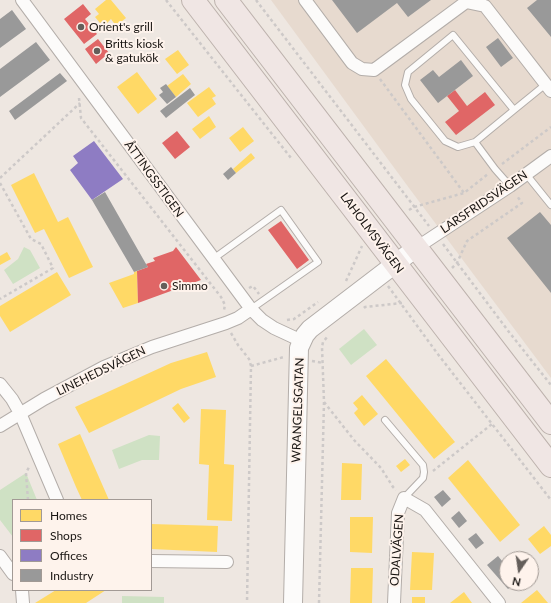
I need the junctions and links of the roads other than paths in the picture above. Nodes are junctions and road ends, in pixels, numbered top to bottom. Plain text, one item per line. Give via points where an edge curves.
1 (22, 0) edge
2 (193, 0) edge
3 (226, 0) edge
4 (304, 0) edge
5 (548, 88) edge
6 (514, 110) junction
7 (475, 142) junction
8 (551, 156) edge
9 (526, 174) junction
10 (510, 186) junction
11 (551, 205) edge
12 (416, 248) junction
13 (213, 258) junction
14 (388, 269) junction
15 (251, 309) junction
16 (302, 341) junction
17 (0, 384) edge
18 (20, 413) junction
19 (385, 420) dead end
20 (551, 423) edge
21 (0, 426) edge
22 (551, 466) edge
23 (404, 498) junction
24 (57, 499) edge
25 (0, 556) edge
26 (152, 561) edge
27 (227, 562) dead end
28 (12, 573) edge
29 (22, 591) edge
30 (23, 603) edge
31 (293, 603) edge
32 (394, 603) edge
33 (498, 603) edge

1 - 13 street, ÅTTINGSSTIGEN
2 - 14 highway, LAHOLMSVÄGEN
3 - 12 highway
4 - 5 street via 352,63 362,69 374,70 466,2 485,6
5 - 6 lane
6 - 7 lane
6 - 7 lane via 453,35 408,72 405,85 411,99 445,141 458,147
7 - 10 lane
8 - 9 street, LARSFRIDSVÄGEN
9 - 10 street, LARSFRIDSVÄGEN
9 - 11 lane
10 - 12 street, LARSFRIDSVÄGEN
12 - 14 main road, WRANGELSGATAN
12 - 20 highway
13 - 15 street, ÅTTINGSSTIGEN
13 - 15 lane via 281,210 318,262
14 - 16 main road, WRANGELSGATAN via 310,329
14 - 22 highway, LAHOLMSVÄGEN
15 - 16 street, ÅTTINGSSTIGEN via 274,328
15 - 18 street, LINEHEDSVÄGEN via 226,323 152,346 104,367
16 - 31 main road, WRANGELSGATAN via 299,348
17 - 18 street
18 - 21 street, LINEHEDSVÄGEN
18 - 24 street
19 - 23 lane via 423,465 423,478
23 - 32 street, ODALVÄGEN via 398,513
23 - 33 street via 424,510
25 - 28 street
26 - 27 street
29 - 30 street

